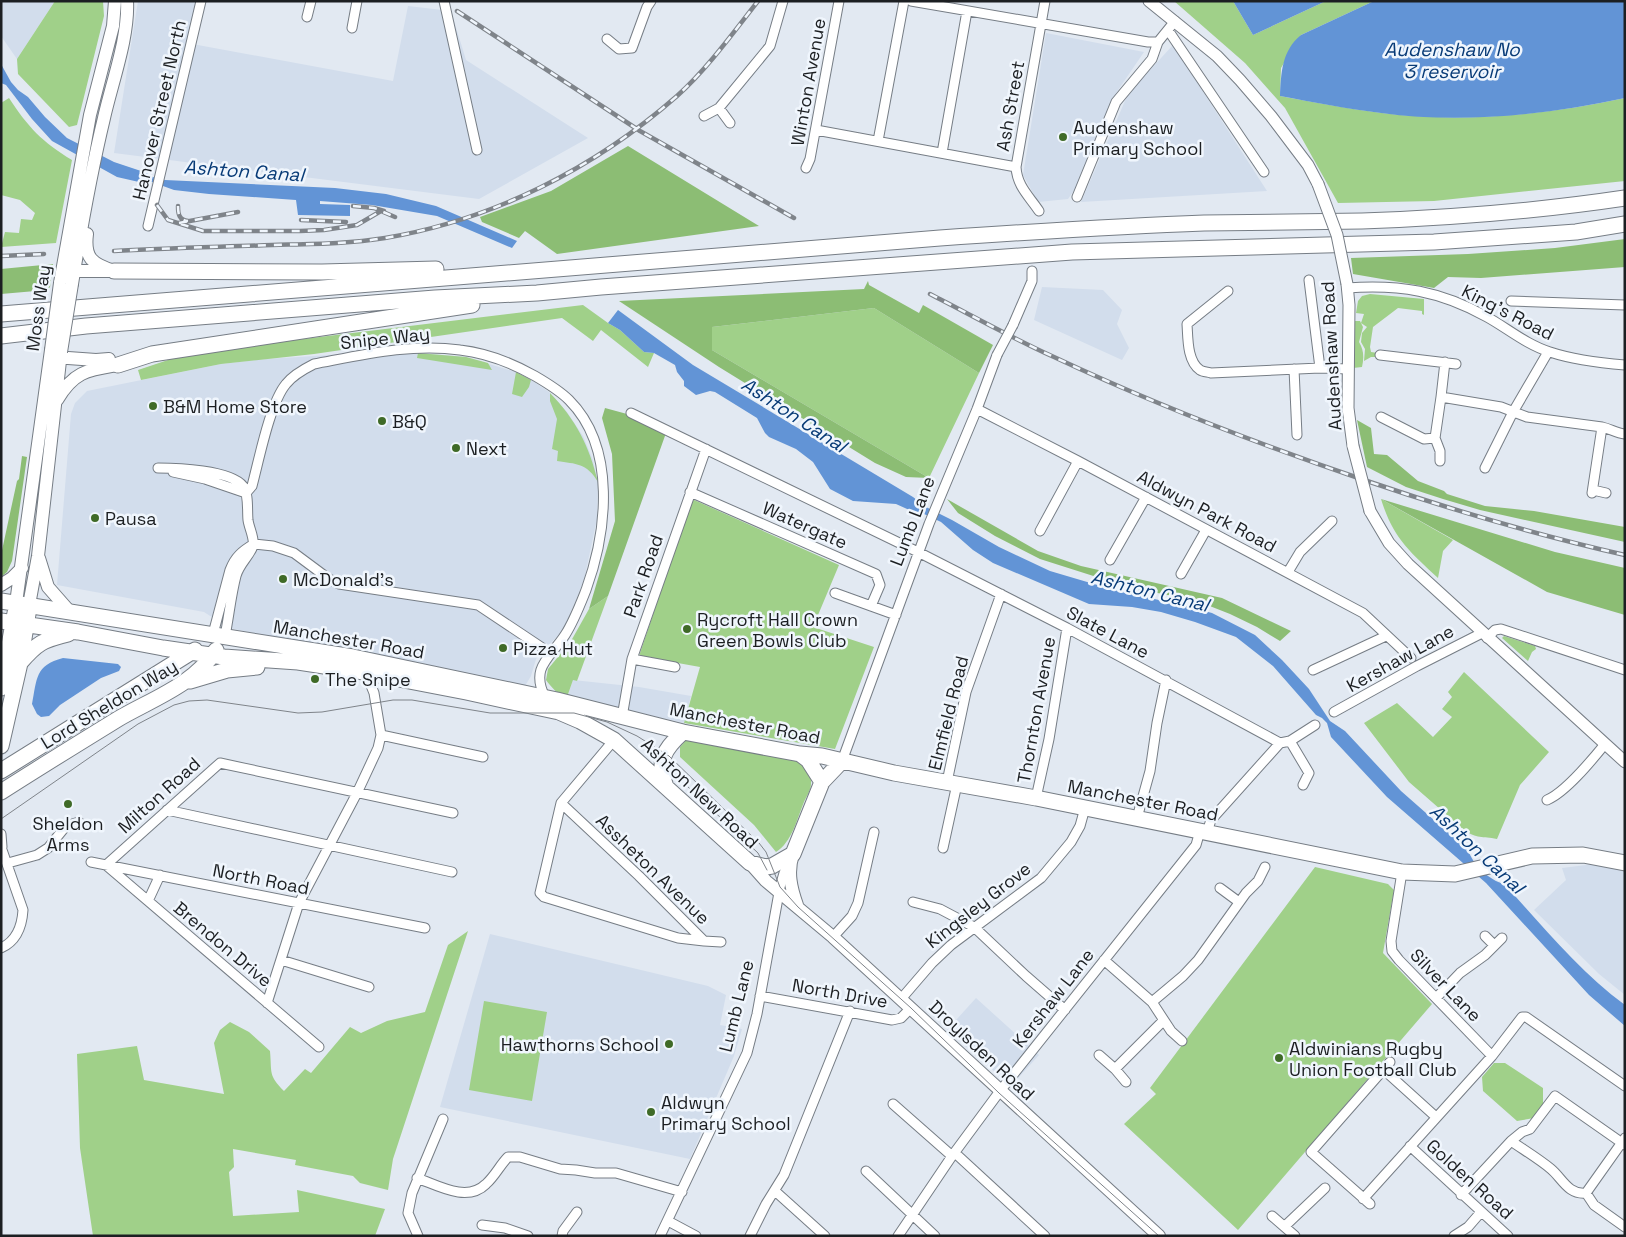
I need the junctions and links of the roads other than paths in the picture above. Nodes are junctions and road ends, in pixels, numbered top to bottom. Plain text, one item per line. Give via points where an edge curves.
1 (115, 1) edge
2 (127, 1) edge
3 (201, 1) edge
4 (311, 1) edge
5 (357, 1) edge
6 (444, 1) edge
7 (651, 1) edge
8 (783, 1) edge
9 (839, 1) edge
10 (904, 1) edge
11 (911, 1) edge
12 (1046, 1) edge
13 (1149, 1) edge
14 (967, 11) junction
15 (307, 17) dead end
16 (1041, 24) junction
17 (1171, 26) junction
18 (352, 28) dead end
19 (607, 39) dead end
20 (1158, 42) junction
21 (718, 108) junction
22 (704, 116) dead end
23 (730, 123) dead end
24 (816, 130) junction
25 (878, 141) junction
26 (477, 150) dead end
27 (942, 153) junction
28 (1016, 167) junction
29 (806, 168) dead end
30 (1264, 172) dead end
31 (90, 188) junction
32 (1077, 197) dead end
33 (1625, 198) edge
34 (1039, 211) dead end
35 (1625, 224) edge
36 (148, 226) dead end
37 (569, 268) junction
38 (114, 271) junction
39 (1032, 271) dead end
40 (67, 277) junction
41 (1309, 280) dead end
42 (1347, 286) junction
43 (1228, 291) dead end
44 (537, 293) junction
45 (1511, 301) dead end
46 (1625, 305) edge
47 (1, 314) edge
48 (1, 336) edge
49 (1548, 352) junction
50 (56, 354) junction
51 (1380, 355) dead end
52 (117, 362) junction
53 (1444, 362) junction
54 (1456, 364) dead end
55 (1625, 365) edge
56 (1320, 368) junction
57 (1294, 369) junction
58 (1348, 369) junction
59 (1441, 397) junction
60 (54, 404) junction
61 (977, 409) junction
62 (1513, 412) junction
63 (631, 413) dead end
64 (1381, 417) dead end
65 (1602, 428) junction
66 (1625, 434) edge
67 (1297, 435) dead end
68 (1435, 438) junction
69 (706, 449) junction
70 (1078, 461) junction
71 (1440, 461) dead end
72 (1485, 468) dead end
73 (690, 492) junction
74 (246, 493) junction
75 (1606, 493) dead end
76 (1146, 497) junction
77 (1332, 521) dead end
78 (1206, 530) junction
79 (1040, 531) dead end
80 (254, 544) junction
81 (920, 553) junction
82 (38, 556) junction
83 (1110, 560) dead end
84 (22, 568) junction
85 (1288, 572) junction
86 (1181, 574) dead end
87 (1, 585) edge
88 (835, 593) dead end
89 (1001, 594) junction
90 (16, 603) edge
91 (871, 606) junction
92 (70, 612) junction
93 (896, 615) junction
94 (14, 622) edge
95 (1067, 628) junction
96 (78, 632) junction
97 (1484, 635) junction
98 (1386, 636) junction
99 (218, 642) junction
100 (193, 652) junction
101 (550, 653) junction
102 (1411, 658) dead end
103 (632, 659) junction
104 (298, 662) junction
105 (20, 663) junction
106 (257, 667) joint
107 (675, 667) dead end
108 (1314, 670) dead end
109 (1625, 670) edge
110 (366, 673) junction
111 (400, 679) junction
112 (1166, 680) junction
113 (184, 683) junction
114 (1, 688) edge
115 (374, 693) junction
116 (545, 697) junction
117 (1334, 712) dead end
118 (622, 718) junction
119 (1315, 724) dead end
120 (592, 727) joint
121 (683, 732) junction
122 (381, 735) junction
123 (614, 740) junction
124 (3, 741) edge
125 (1290, 741) junction
126 (1280, 744) junction
127 (1605, 744) junction
128 (800, 754) junction
129 (27, 755) junction
130 (483, 758) dead end
131 (842, 761) junction
132 (1625, 762) edge
133 (1, 771) edge
134 (822, 782) junction
135 (952, 783) junction
136 (1303, 785) dead end
137 (666, 788) junction
138 (1, 792) edge
139 (357, 793) junction
140 (1557, 794) junction
141 (1036, 798) junction
142 (1548, 800) dead end
143 (1564, 802) dead end
144 (562, 803) junction
145 (1084, 808) junction
146 (167, 810) junction
147 (453, 813) dead end
148 (1137, 818) junction
149 (80, 822) dead end
150 (874, 832) dead end
151 (1203, 832) junction
152 (1, 834) edge
153 (329, 846) junction
154 (1, 847) edge
155 (943, 848) dead end
156 (792, 857) junction
157 (91, 862) dead end
158 (8, 863) junction
159 (1625, 863) edge
160 (750, 864) junction
161 (106, 865) junction
162 (1265, 867) dead end
163 (452, 872) dead end
164 (1402, 872) junction
165 (160, 876) junction
166 (1220, 888) dead end
167 (780, 891) junction
168 (148, 901) junction
169 (912, 902) dead end
170 (1239, 902) junction
171 (299, 903) junction
172 (798, 907) junction
173 (974, 927) junction
174 (425, 928) dead end
175 (1485, 936) dead end
176 (832, 937) junction
177 (1502, 938) dead end
178 (704, 941) junction
179 (721, 942) dead end
180 (1494, 945) junction
181 (1, 948) edge
182 (281, 960) junction
183 (1104, 960) junction
184 (369, 987) dead end
185 (760, 996) junction
186 (1436, 998) junction
187 (901, 999) junction
188 (1152, 1002) junction
189 (267, 1003) junction
190 (911, 1008) junction
191 (1065, 1010) junction
192 (850, 1011) junction
193 (1163, 1021) junction
194 (1182, 1041) dead end
195 (319, 1047) dead end
196 (1099, 1055) dead end
197 (1492, 1056) junction
198 (1390, 1062) dead end
199 (1115, 1069) junction
200 (1384, 1070) junction
201 (1126, 1082) dead end
202 (1625, 1086) edge
203 (1000, 1091) junction
204 (893, 1104) dead end
205 (1436, 1117) junction
206 (443, 1119) dead end
207 (1511, 1141) junction
208 (1624, 1142) edge
209 (1410, 1146) junction
210 (953, 1154) junction
211 (866, 1171) dead end
212 (417, 1178) junction
213 (1325, 1188) dead end
214 (775, 1191) junction
215 (682, 1192) junction
216 (1586, 1193) junction
217 (1461, 1195) junction
218 (578, 1212) dead end
219 (1481, 1212) junction
220 (912, 1215) junction
221 (1272, 1216) dead end
222 (668, 1221) junction
223 (482, 1225) dead end
224 (1285, 1226) junction
225 (1625, 1227) edge
226 (418, 1236) edge
227 (528, 1236) edge
228 (562, 1236) edge
229 (660, 1236) edge
230 (696, 1236) edge
231 (750, 1236) edge
232 (825, 1236) edge
233 (898, 1236) edge
234 (935, 1236) edge
235 (1045, 1236) edge
236 (1159, 1236) edge
237 (1295, 1236) edge
238 (1454, 1236) edge
239 (1508, 1236) edge

1 - 40 main road, Moss Way via 113,26 79,172
2 - 31 main road, Moss Way via 120,53
3 - 36 street, Hanover Street North
4 - 15 street
5 - 18 street
6 - 26 street
7 - 19 street via 632,48 619,49
8 - 21 street via 770,46
9 - 24 street, Winton Avenue
10 - 25 street
11 - 14 street
12 - 16 street, Ash Street
13 - 17 main road, Audenshaw Road
14 - 16 street
14 - 27 street
16 - 20 street
16 - 28 street, Ash Street
17 - 20 street
17 - 30 street, Audenshaw Road
17 - 42 main road, Audenshaw Road, bridge via 1217,56 1308,165 1337,235
20 - 32 street via 1152,59 1116,102
21 - 22 street
21 - 23 street
24 - 25 street
24 - 29 street, Winton Avenue
25 - 27 street
27 - 28 street
28 - 34 street, Ash Street via 1021,188
31 - 38 main road via 94,197 86,240 87,254 98,265
31 - 40 main road, Moss Way
33 - 37 highway via 1487,214 1073,229
35 - 44 highway via 1576,232 1415,243 1072,252
37 - 38 highway via 517,265 322,272
37 - 47 highway
38 - 40 main road
39 - 61 street, Lumb Lane, bridge via 1032,281 997,355
40 - 50 main road, Moss Way, bridge
41 - 56 street, Audenshaw Road
42 - 49 street, King's Road via 1397,287 1463,304
42 - 58 main road, Audenshaw Road
43 - 57 street via 1187,324 1192,362 1200,370 1212,373
44 - 48 highway via 435,298 86,326
44 - 52 highway
45 - 46 street
49 - 55 street, King's Road via 1592,362
49 - 62 street
50 - 52 main road
50 - 60 main road, Moss Way
50 - 84 main road, Moss Way
51 - 53 street
52 - 60 main road via 76,376 64,387
53 - 54 street
53 - 59 street
56 - 57 street
56 - 58 street
57 - 67 street
58 - 97 main road, Audenshaw Road, bridge via 1348,408 1370,511 1389,543 1408,564
59 - 62 street
59 - 68 street
60 - 82 main road, Moss Way
61 - 70 street, Aldwyn Park Road
61 - 81 street, Lumb Lane
62 - 65 street
62 - 72 street
63 - 69 street
64 - 68 street via 1424,439
65 - 66 street
65 - 75 street via 1593,491
68 - 71 street
69 - 73 street, Park Road
69 - 81 street
70 - 76 street, Aldwyn Park Road
70 - 79 street
73 - 91 street, Watergate via 876,574 880,585
73 - 103 street, Park Road
74 - 74 street via 205,479 158,468 207,471 235,480
74 - 80 street
74 - 101 street, Snipe Way via 252,486 282,388 301,370 314,364 423,348 484,355 528,372 557,391 581,416 596,446 603,480 600,527 590,578 569,628
76 - 78 street, Aldwyn Park Road
76 - 83 street
77 - 85 street via 1300,552
78 - 85 street, Aldwyn Park Road
78 - 86 street
80 - 99 street via 236,574
80 - 101 street via 294,552 338,584 478,605
81 - 89 street, Slate Lane
81 - 93 street, Lumb Lane
82 - 90 main road, Moss Way
82 - 92 main road via 48,587
84 - 87 main road
84 - 90 main road, Moss Way
85 - 98 street, Aldwyn Park Road via 1363,613
88 - 91 street
89 - 95 street, Slate Lane
89 - 135 street, Elmfield Road via 966,692
90 - 92 highway, Manchester Road
90 - 94 highway, Moss Way
91 - 93 street
92 - 99 highway, Manchester Road
93 - 131 street, Lumb Lane
94 - 96 highway, Manchester Road
94 - 105 highway
94 - 114 highway
95 - 112 street, Slate Lane
95 - 141 street, Thornton Avenue
96 - 100 highway, Manchester Road
96 - 105 highway via 40,642
97 - 109 street, Kershaw Lane via 1501,629
97 - 117 street, Kershaw Lane via 1431,658
97 - 127 main road, Audenshaw Road
98 - 102 street, Aldwyn Park Road
98 - 108 street
99 - 100 highway, Manchester Road
99 - 100 highway, Lord Sheldon Way
99 - 104 highway, Manchester Road via 234,649
99 - 113 highway, Lord Sheldon Way
99 - 116 highway, Manchester Road via 353,657
100 - 129 highway, Lord Sheldon Way
101 - 116 street, Snipe Way via 540,671
103 - 107 street
103 - 118 street, Park Road
104 - 106 main road
104 - 110 highway, Manchester Road
105 - 124 highway
106 - 113 highway via 227,670
110 - 111 highway, Manchester Road
110 - 115 street
111 - 115 street via 381,684
111 - 120 highway, Manchester Road via 559,712
112 - 126 street, Slate Lane
112 - 148 street via 1150,771
113 - 138 highway, Lord Sheldon Way via 119,718
115 - 122 street
116 - 118 highway, Manchester Road
118 - 121 highway, Manchester Road
118 - 123 highway
119 - 125 street
120 - 123 highway, Ashton New Road
121 - 128 highway, Manchester Road
121 - 137 highway via 662,757
122 - 130 street
122 - 139 street
123 - 137 highway, Ashton New Road
123 - 144 street, Assheton Avenue
124 - 129 highway via 13,751
125 - 126 street
125 - 136 street via 1309,773
126 - 151 street, Kershaw Lane
127 - 132 main road, Audenshaw Road
127 - 140 street
128 - 131 highway, Manchester Road
128 - 134 highway via 808,760
129 - 133 highway, Lord Sheldon Way
131 - 134 highway, Lumb Lane
131 - 135 highway, Manchester Road
134 - 156 highway, Lumb Lane
135 - 141 highway, Manchester Road
135 - 155 street, Elmfield Road
137 - 160 highway, Ashton New Road
139 - 146 street, Milton Road via 220,763
139 - 147 street
139 - 153 street
140 - 142 street
140 - 143 street
141 - 145 highway, Manchester Road
144 - 178 street, Assheton Avenue
144 - 178 street, Assheton Avenue via 540,893 544,897 678,938
145 - 148 highway, Manchester Road
145 - 173 street, Kingsley Grove via 1080,826 1071,842 1041,878
146 - 153 street
146 - 161 street, Milton Road
148 - 151 highway, Manchester Road
149 - 158 street via 66,826 48,848 37,855
150 - 176 street via 858,903 852,916
151 - 164 highway, Manchester Road
151 - 183 street, Kershaw Lane
152 - 154 street
153 - 163 street
153 - 171 street
154 - 158 street
156 - 160 highway via 772,866
156 - 167 street, Lumb Lane
156 - 172 main road, Lumb Lane via 789,881
157 - 161 street, North Road
158 - 181 street via 23,910 16,936
159 - 164 highway, Manchester Road via 1583,855 1532,856 1455,874
160 - 167 main road, Ashton New Road
161 - 165 street, North Road
161 - 168 street, Brendon Drive
162 - 170 street
164 - 186 street, Silver Lane via 1392,951
165 - 168 street
165 - 171 street, North Road
166 - 170 street
167 - 172 main road, Droylsden Road
167 - 185 street, Lumb Lane
168 - 189 street, Brendon Drive
169 - 173 street via 940,909
170 - 188 street via 1198,960
171 - 174 street, North Road
171 - 182 street
172 - 176 main road, Droylsden Road
173 - 187 street, Kingsley Grove via 932,963
173 - 191 street
175 - 180 street
176 - 187 main road, Droylsden Road
177 - 180 street
178 - 179 street
180 - 186 street
182 - 184 street
182 - 189 street
183 - 188 street
183 - 191 street, Kershaw Lane
185 - 192 street, North Drive
185 - 215 street, Lumb Lane via 747,1052
186 - 197 street, Silver Lane
187 - 190 main road, Droylsden Road
188 - 193 street
189 - 195 street, Brendon Drive
190 - 192 street, North Drive via 901,1018 892,1020
190 - 203 main road, Droylsden Road
191 - 203 street, Kershaw Lane
192 - 214 street via 796,1148
193 - 194 street
193 - 199 street
196 - 199 street
197 - 202 street via 1524,1017
197 - 205 street
198 - 200 street
199 - 201 street
200 - 205 street
200 - 209 street via 1311,1152 1366,1201
203 - 210 street, Kershaw Lane
203 - 236 main road, Droylsden Road
204 - 210 street
205 - 209 street
206 - 212 street
207 - 208 street via 1530,1129 1555,1096
207 - 216 street via 1553,1170 1561,1182 1576,1193
207 - 217 street
208 - 216 street
209 - 217 street, Golden Road
210 - 220 street, Kershaw Lane
210 - 235 street
211 - 220 street
212 - 215 street via 460,1193 472,1192 486,1185 508,1156 560,1169 616,1173
212 - 226 street via 408,1213
213 - 224 street
214 - 231 street
214 - 232 street
215 - 222 street, Lumb Lane
216 - 225 street via 1594,1205
217 - 219 street, Golden Road
218 - 228 street
219 - 238 street via 1468,1227
219 - 239 street, Golden Road
220 - 233 street, Kershaw Lane
220 - 234 street
221 - 224 street
222 - 229 street, Lumb Lane
222 - 230 street
223 - 227 street
224 - 237 street

